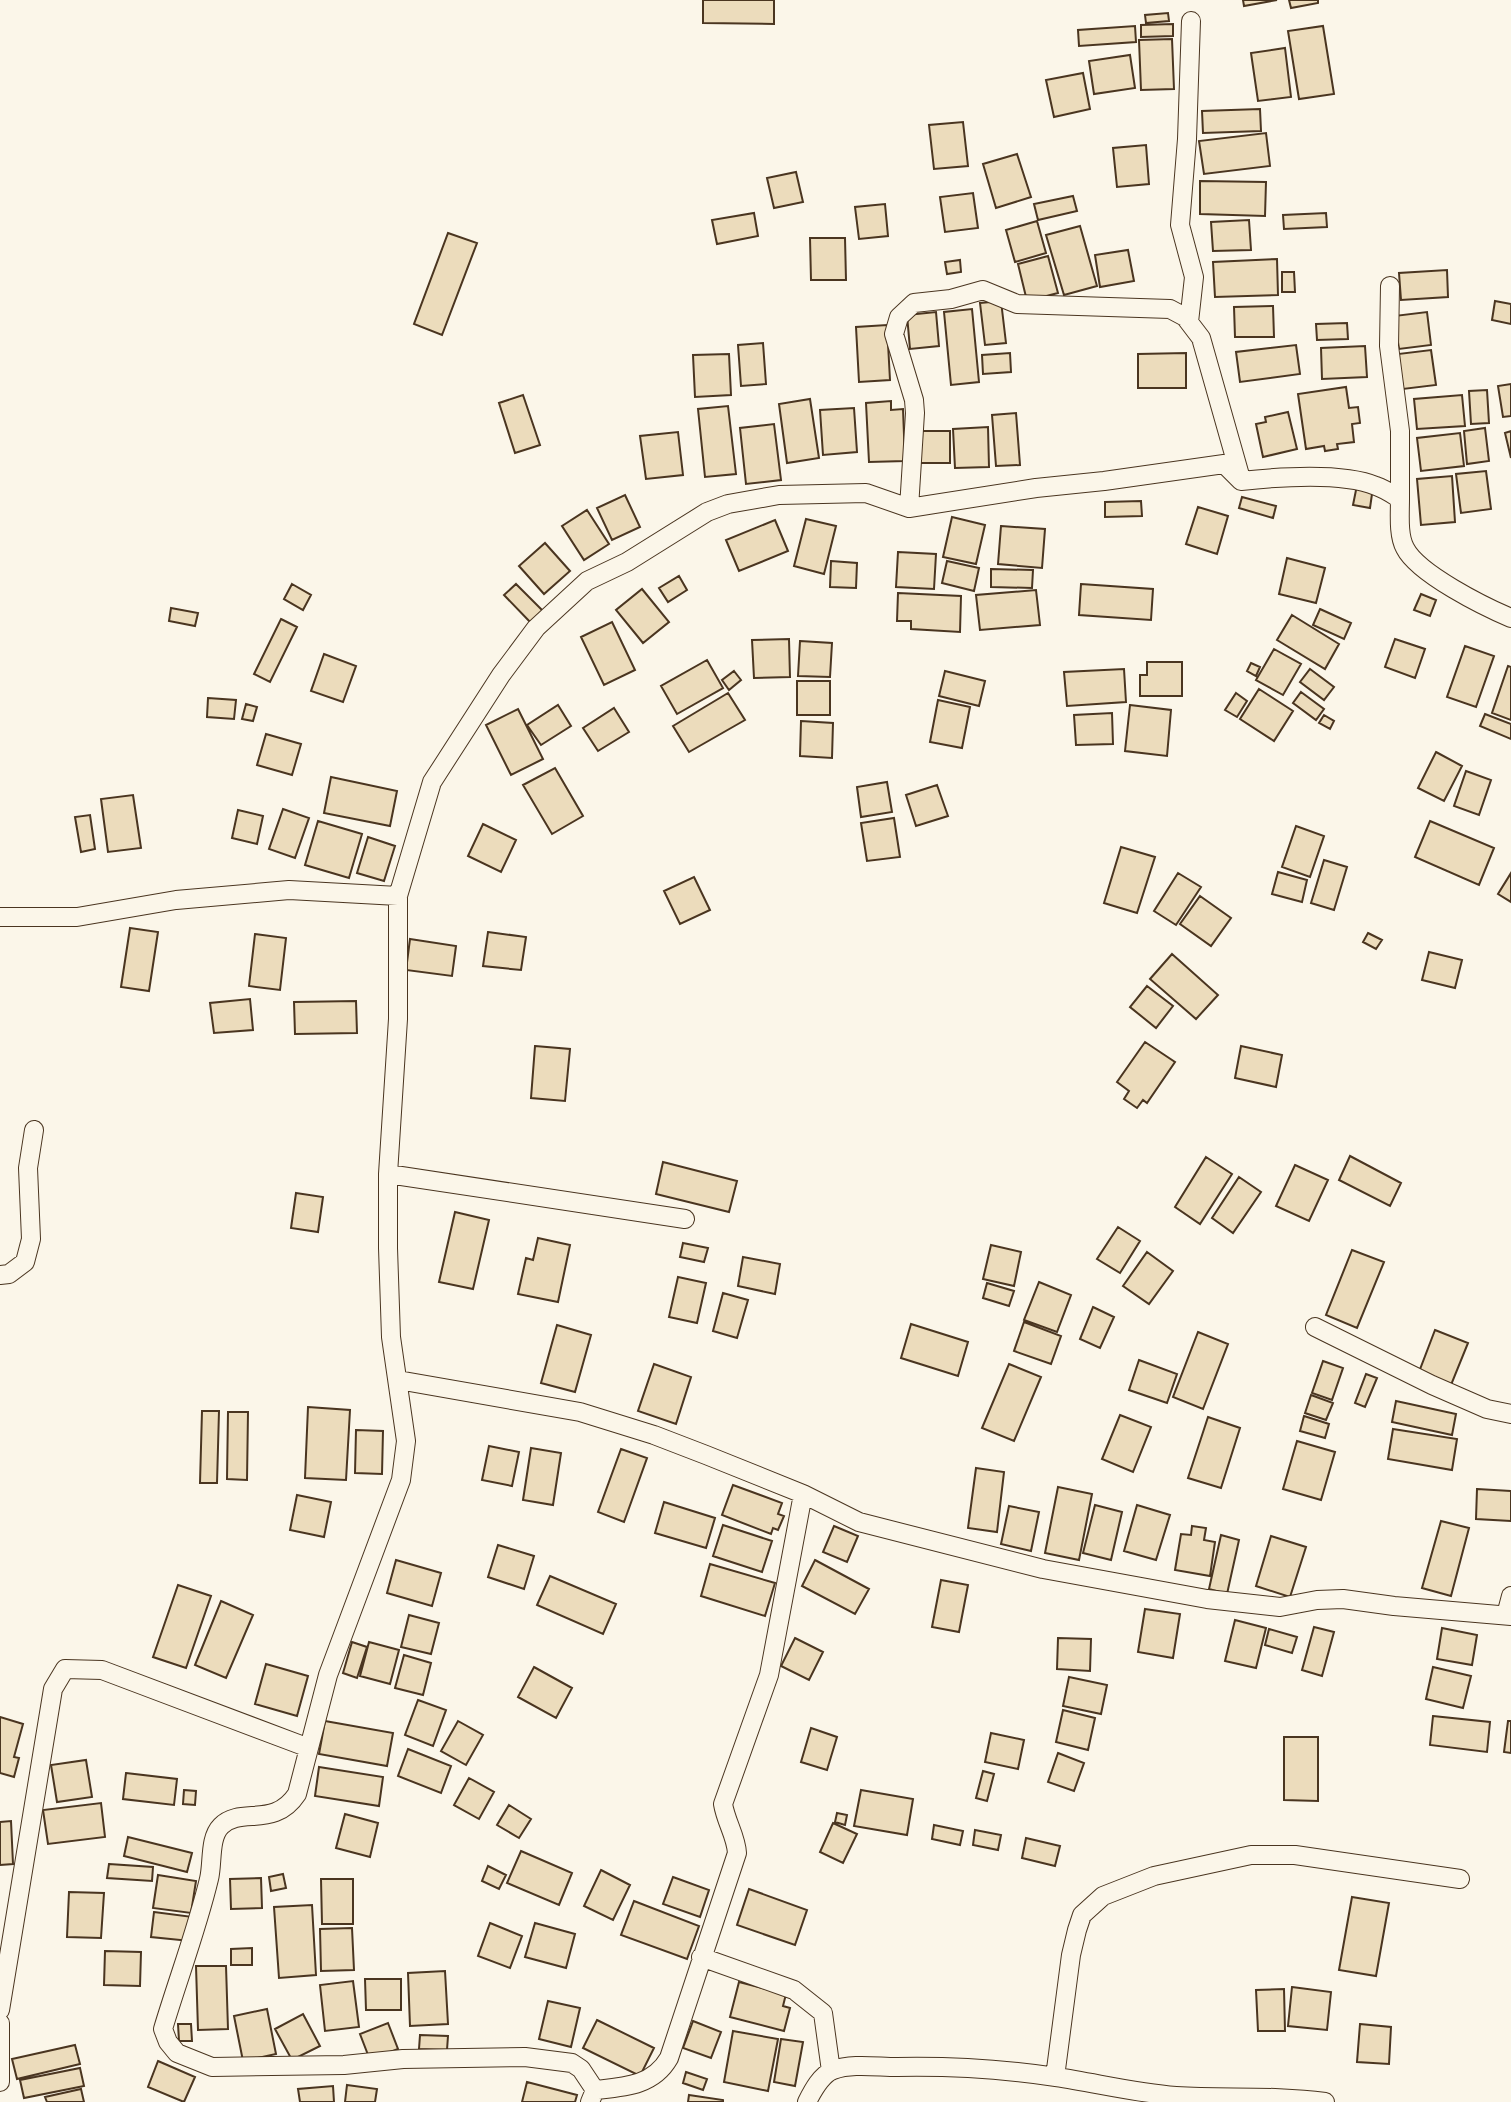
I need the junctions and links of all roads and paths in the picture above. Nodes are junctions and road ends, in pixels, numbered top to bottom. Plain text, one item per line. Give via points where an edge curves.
1 (1191, 21) dead end
2 (1390, 286) dead end
3 (1189, 322) junction
4 (1241, 481) junction
5 (1400, 499) junction
6 (909, 508) junction
7 (1511, 618) edge
8 (398, 896) junction
9 (0, 917) edge
10 (34, 1130) dead end
11 (388, 1174) junction
12 (685, 1219) dead end
13 (0, 1275) edge
14 (1315, 1327) dead end
15 (398, 1380) junction
16 (1511, 1414) edge
17 (803, 1494) junction
18 (1511, 1596) edge
19 (1508, 1616) edge
20 (309, 1748) junction
21 (1461, 1879) dead end
22 (701, 1957) junction
23 (0, 2010) edge
24 (0, 2024) edge
25 (831, 2071) junction
26 (1055, 2077) junction
27 (0, 2082) edge
28 (593, 2096) edge
29 (1177, 2099) edge
30 (807, 2102) edge
31 (1325, 2102) edge

1 - 3 street via 1180,225 1194,277
2 - 5 street via 1389,346 1400,431
3 - 4 street via 1200,338
3 - 6 street via 1170,309 1017,304 983,290 914,303 899,317 894,334 914,400
4 - 5 street via 1291,475 1342,479 1374,485
4 - 6 street via 1224,464
5 - 7 street via 1405,548 1418,563 1464,596
6 - 8 street via 866,494 779,495 728,504 587,581 536,628 432,782
8 - 9 street via 289,890 176,900 77,917
8 - 11 street via 398,1019
10 - 13 street via 28,1168 31,1239 25,1262
11 - 12 street
11 - 15 street via 391,1338
14 - 16 street via 1443,1390 1486,1409
15 - 17 street via 580,1412 654,1435
15 - 20 street via 406,1441 401,1480 328,1675
17 - 19 street via 859,1522 1126,1586 1280,1607 1343,1598
17 - 22 street via 769,1675 723,1804 737,1853
18 - 19 street
20 - 23 street via 102,1670 65,1669 52,1689
20 - 28 street via 298,1794 290,1804 281,1811 220,1827 210,1877 163,2029 168,2042 177,2053 212,2067 525,2057 572,2063 581,2069
21 - 26 street via 1295,1855 1251,1855 1154,1876 1103,1896 1082,1915 1077,1930
22 - 25 street via 794,1990 823,2013
22 - 28 street via 663,2067 646,2081
24 - 27 street
25 - 26 street via 920,2066
25 - 30 street
26 - 29 street
29 - 31 street

